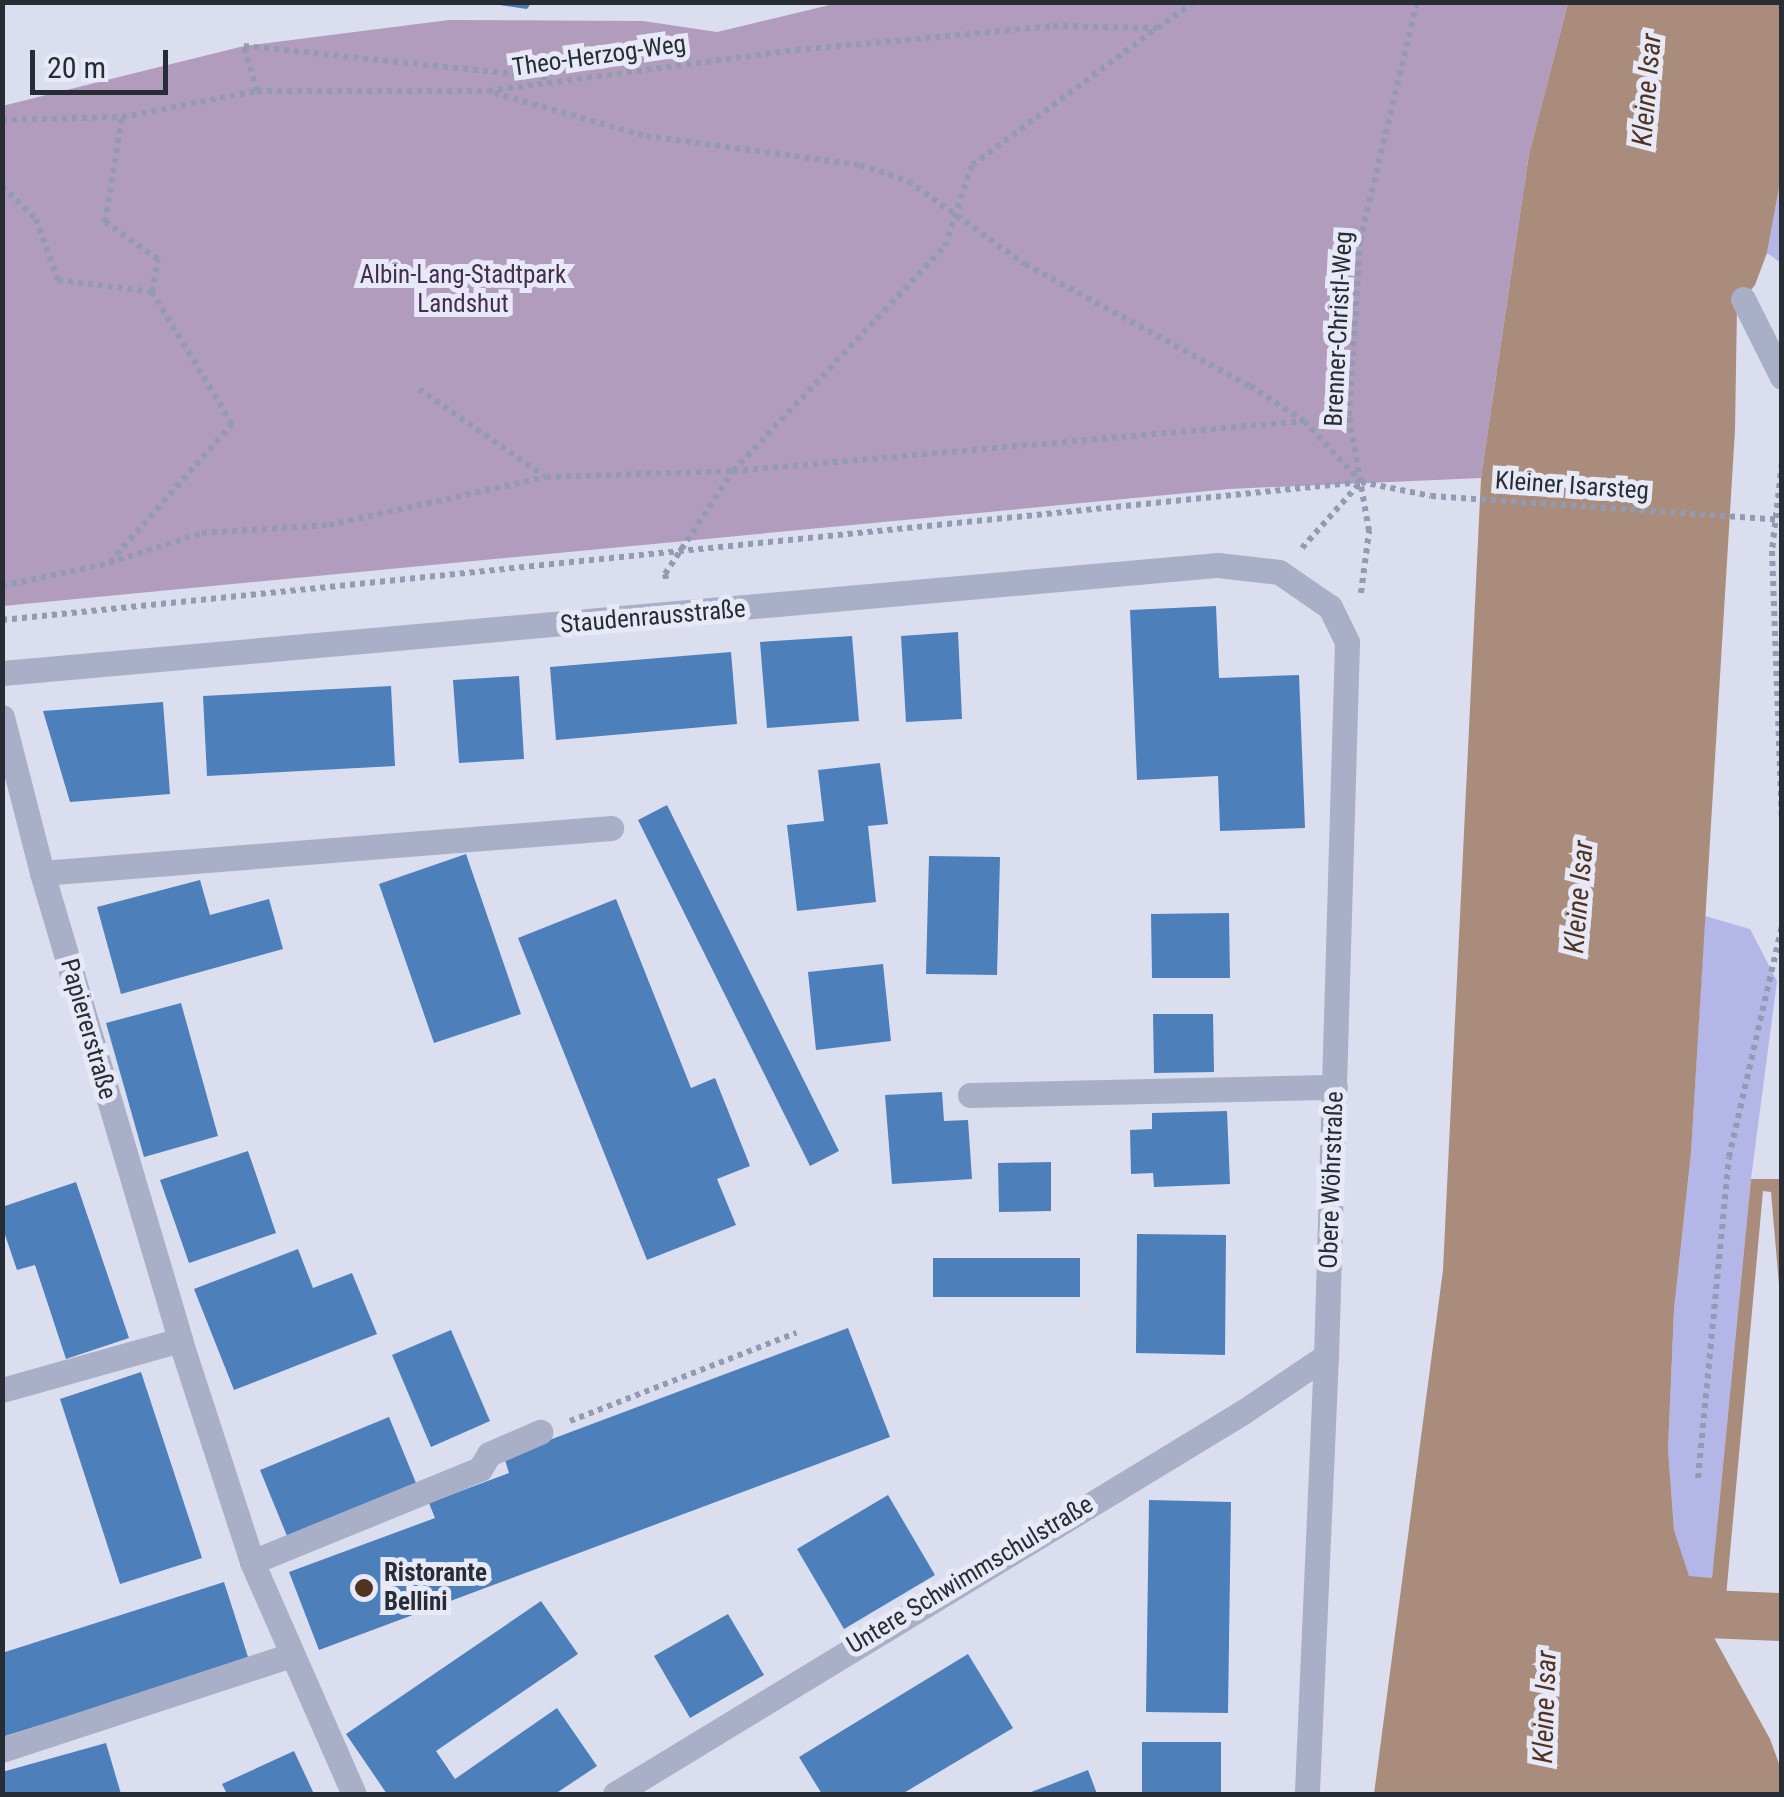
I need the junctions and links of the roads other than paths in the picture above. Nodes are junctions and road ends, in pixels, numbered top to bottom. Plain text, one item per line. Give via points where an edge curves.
1 (1743, 299) dead end
2 (1782, 377) edge
3 (1347, 642) joint
4 (2, 673) edge
5 (2, 717) edge
6 (610, 828) dead end
7 (42, 873) junction
8 (1335, 1087) junction
9 (970, 1095) dead end
10 (180, 1340) junction
11 (1326, 1356) junction
12 (2, 1390) edge
13 (540, 1432) road end
14 (480, 1469) junction
15 (508, 1469) dead end
16 (252, 1562) junction
17 (292, 1655) junction
18 (2, 1750) edge
19 (354, 1794) edge
20 (615, 1794) edge
21 (1307, 1794) edge

1 - 2 street
3 - 4 street, Staudenrausstraße via 1330,607 1289,578 1218,565
3 - 8 street, Obere Wöhrstraße
5 - 7 street, Papiererstraße
6 - 7 street
7 - 10 street, Papiererstraße
8 - 9 street
8 - 11 street, Obere Wöhrstraße
10 - 12 street
10 - 16 street, Papiererstraße
11 - 20 street, Untere Schwimmschulstraße
11 - 21 street, Obere Wöhrstraße
13 - 14 street via 489,1454
14 - 15 street
14 - 16 street
16 - 17 street, Papiererstraße
17 - 18 street
17 - 19 street, Papiererstraße

